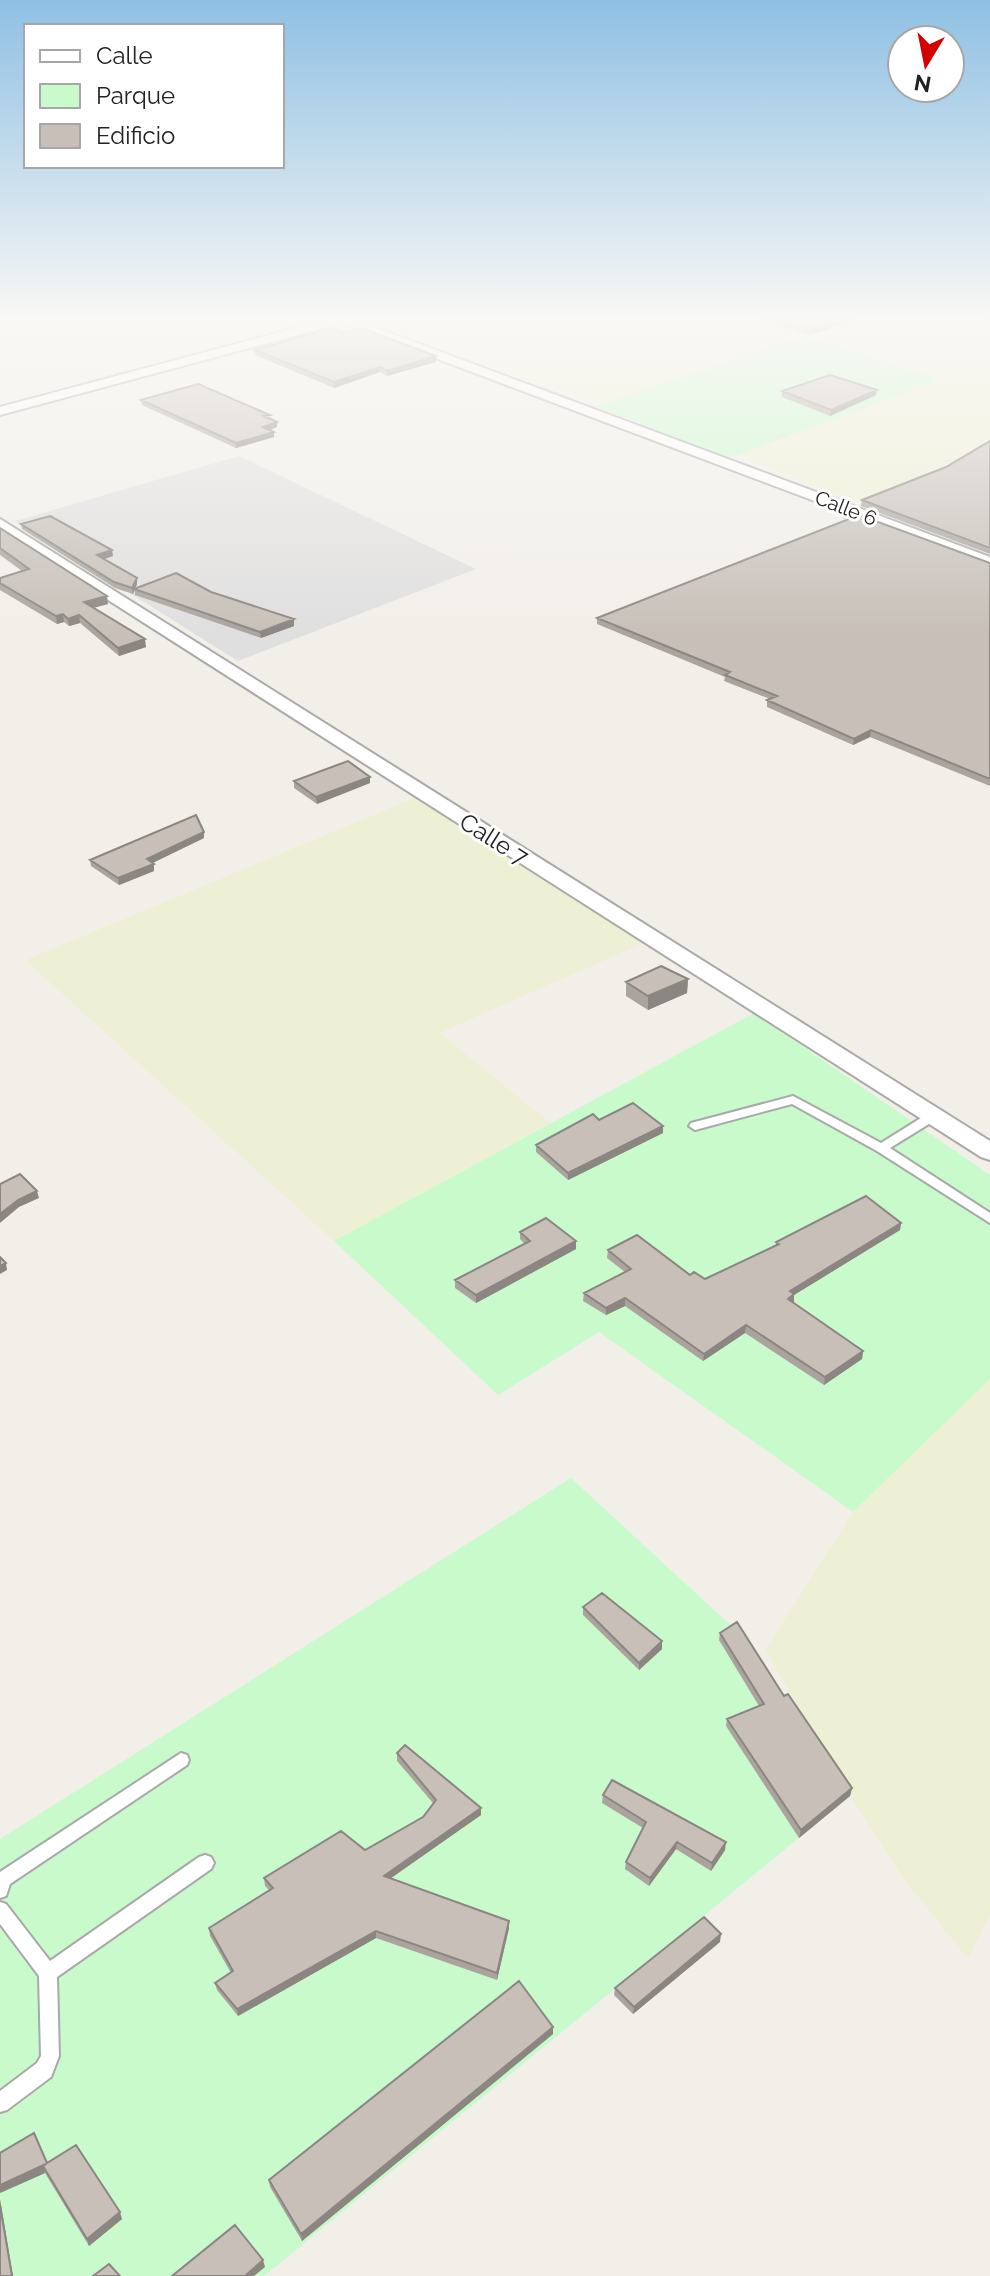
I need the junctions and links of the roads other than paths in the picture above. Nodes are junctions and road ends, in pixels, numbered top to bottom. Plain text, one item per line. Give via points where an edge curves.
1 (625, 425) edge
2 (0, 524) edge
3 (990, 562) edge
4 (933, 1116) junction
5 (695, 1126) dead end
6 (881, 1148) junction
7 (990, 1152) edge
8 (990, 1219) edge
9 (181, 1760) dead end
10 (205, 1863) dead end
11 (0, 1890) edge
12 (0, 1910) edge
13 (48, 1973) junction
14 (0, 2103) edge

1 - 3 street, Calle 6
2 - 4 street, Calle 7
4 - 6 lane
4 - 7 street, Calle 7
5 - 6 lane via 793,1100
6 - 8 lane
9 - 11 lane via 2,1880
10 - 13 lane
12 - 13 lane
13 - 14 lane via 50,2056 44,2070

